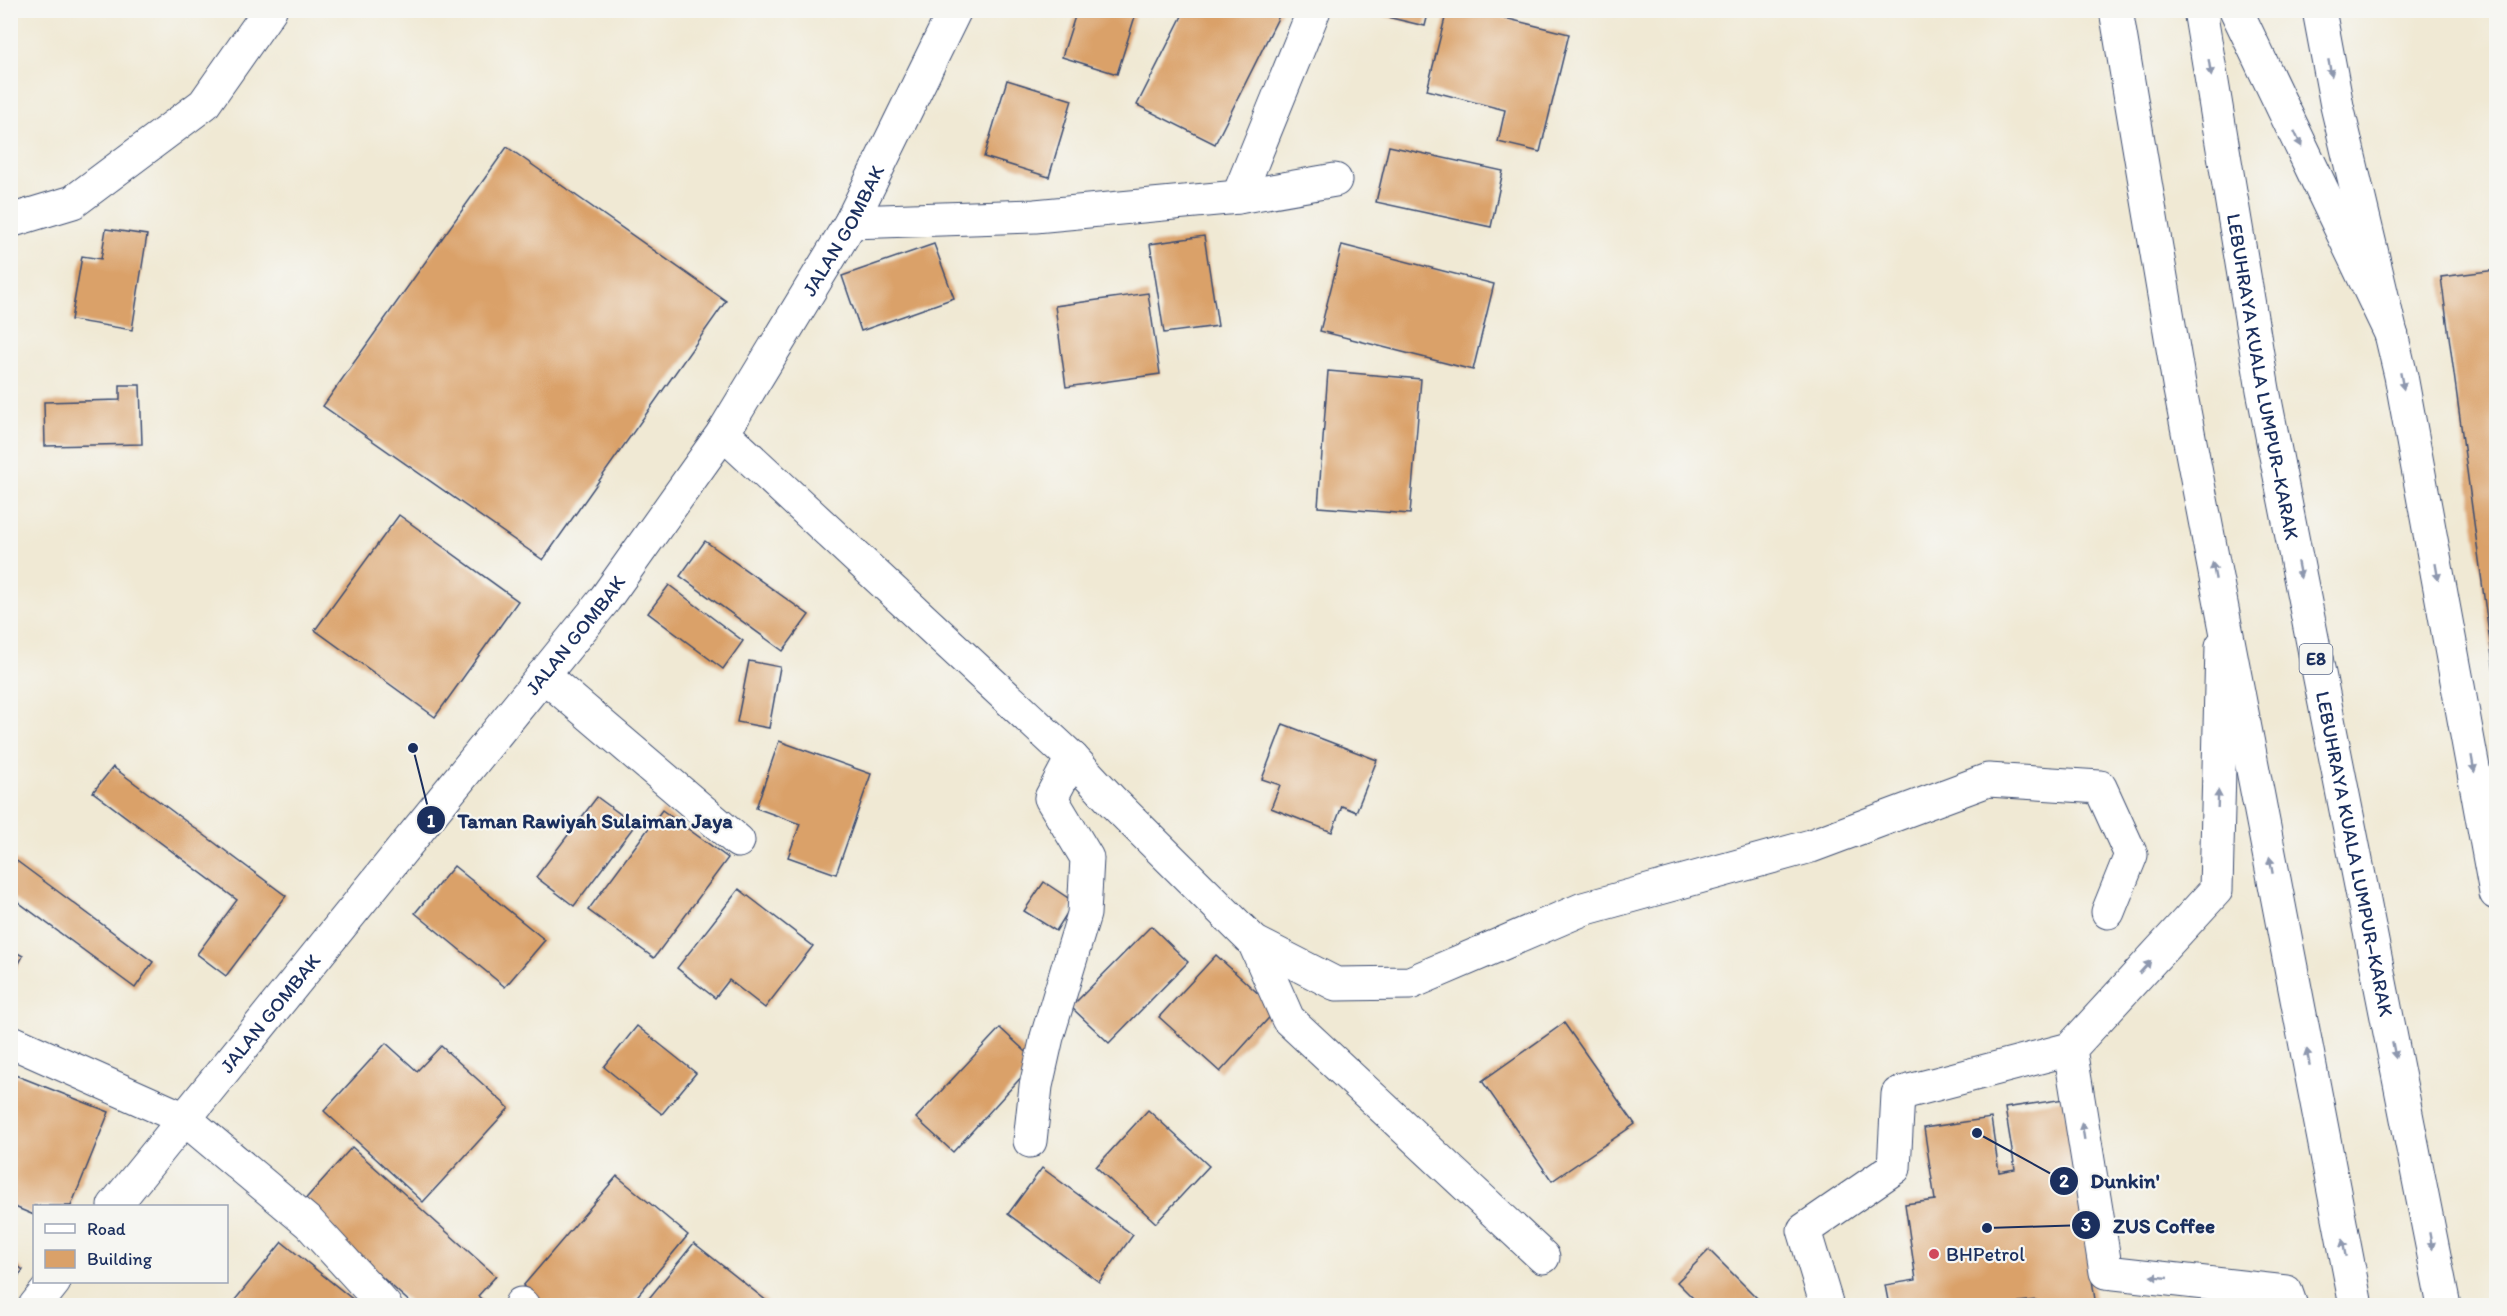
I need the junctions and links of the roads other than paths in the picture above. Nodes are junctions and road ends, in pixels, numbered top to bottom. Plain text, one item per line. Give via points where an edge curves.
1 (270, 10) edge
2 (955, 10) edge
3 (1314, 10) edge
4 (2116, 10) edge
5 (2200, 10) edge
6 (2236, 10) edge
7 (2319, 10) edge
8 (1335, 180) dead end
9 (1238, 197) junction
10 (10, 221) edge
11 (851, 222) junction
12 (2392, 336) junction
13 (723, 432) junction
14 (2223, 620) junction
15 (543, 675) junction
16 (1072, 758) junction
17 (738, 841) dead end
18 (2496, 893) edge
19 (2108, 912) dead end
20 (1254, 942) junction
21 (10, 1041) edge
22 (2070, 1050) junction
23 (185, 1119) junction
24 (1030, 1141) dead end
25 (115, 1205) edge
26 (1543, 1257) dead end
27 (52, 1283) edge
28 (2193, 1294) edge
29 (34, 1305) edge
30 (385, 1305) edge
31 (1827, 1305) edge
32 (2291, 1305) edge
33 (2356, 1305) edge
34 (2444, 1305) edge

1 - 10 main road via 204,104 73,202
2 - 11 main road, JALAN GOMBAK
3 - 9 main road
14 -> 4 main road
5 -> 34 main road, LEBUHRAYA KUALA LUMPUR–KARAK / E8 via 2263,390
6 -> 12 main road
7 -> 12 main road via 2337,106
8 - 9 main road
9 - 11 main road via 1035,216
11 - 13 main road, JALAN GOMBAK
12 -> 18 main road
13 - 15 main road, JALAN GOMBAK via 605,599
13 - 16 main road
22 -> 14 main road via 2216,890
33 -> 14 main road
15 - 17 main road
15 - 23 main road, JALAN GOMBAK
16 - 20 main road
16 - 24 main road via 1051,798 1087,858 1084,914 1047,1037
19 - 20 main road via 2131,855 2100,787 1988,780 1812,846 1583,909 1410,983 1336,984
20 - 26 main road via 1288,1019
21 - 23 main road
28 -> 22 main road via 2106,1272
22 - 31 main road via 1898,1094 1894,1168 1804,1230
23 - 25 main road, JALAN GOMBAK
23 - 30 main road via 309,1223
27 - 29 main road
28 - 32 main road via 2286,1292

